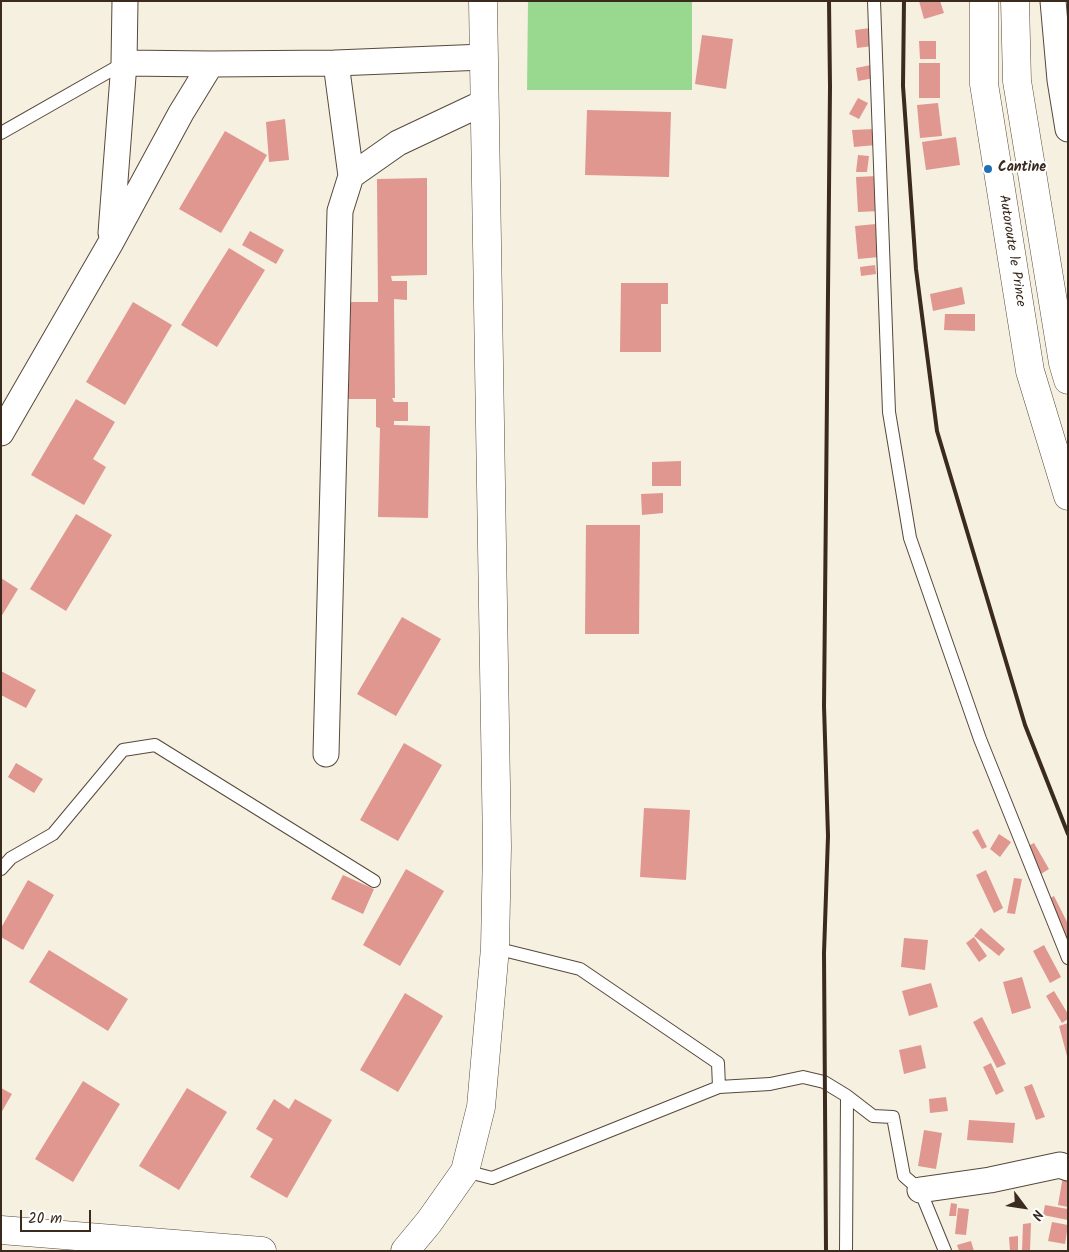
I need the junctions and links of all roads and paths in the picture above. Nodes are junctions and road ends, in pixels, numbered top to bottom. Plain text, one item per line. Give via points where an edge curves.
1 (125, 1) edge
2 (484, 1) edge
3 (874, 1) edge
4 (984, 1) edge
5 (1015, 1) edge
6 (1053, 1) edge
7 (484, 57) junction
8 (336, 62) junction
9 (124, 63) junction
10 (211, 64) junction
11 (485, 102) junction
12 (1068, 129) edge
13 (1, 133) edge
14 (351, 176) junction
15 (110, 244) junction
16 (1068, 380) edge
17 (1, 433) edge
18 (1068, 496) edge
19 (326, 754) dead end
20 (1, 869) edge
21 (374, 881) dead end
22 (495, 948) junction
23 (1068, 958) edge
24 (719, 1087) junction
25 (847, 1096) junction
26 (1068, 1168) edge
27 (465, 1171) junction
28 (920, 1190) junction
29 (1, 1230) edge
30 (262, 1251) edge
31 (406, 1251) edge
32 (846, 1251) edge
33 (946, 1251) edge

1 - 9 street
2 - 7 street
3 - 23 lane via 889,412 910,538 980,739
4 - 18 street, Autoroute le Prince via 984,84 1030,371
5 - 16 street via 1017,81
6 - 12 street
7 - 8 street
7 - 11 street
8 - 10 street
8 - 14 street
9 - 10 street
9 - 13 lane
9 - 15 street
10 - 15 street
11 - 14 street via 398,142
11 - 22 street via 497,847
14 - 19 street via 340,211
15 - 17 street
20 - 21 lane via 11,858 54,834 123,750 155,745
22 - 24 lane via 580,969 718,1063
22 - 27 street via 481,1108
24 - 25 lane via 770,1084 803,1077 824,1082
24 - 27 lane via 492,1178
25 - 28 lane via 873,1116 893,1117 904,1176
25 - 32 lane
26 - 28 street via 1060,1165
27 - 31 street
28 - 33 lane
29 - 30 street

